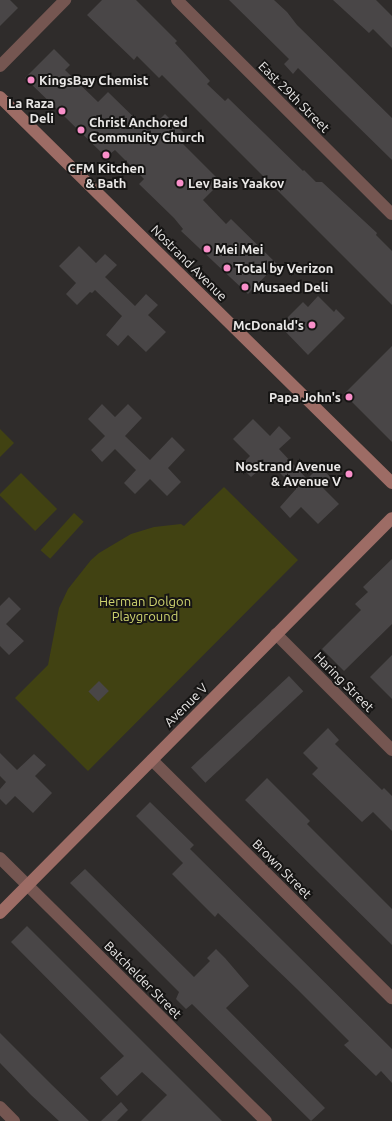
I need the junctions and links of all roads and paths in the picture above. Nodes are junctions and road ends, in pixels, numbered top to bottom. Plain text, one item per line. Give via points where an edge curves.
1 (65, 0) edge
2 (177, 0) edge
3 (0, 66) edge
4 (0, 97) edge
5 (392, 214) edge
6 (392, 483) edge
7 (392, 518) edge
8 (276, 634) junction
9 (392, 750) edge
10 (152, 760) junction
11 (0, 858) edge
12 (28, 885) junction
13 (0, 913) edge
14 (392, 998) edge
15 (0, 1107) edge
16 (14, 1121) edge
17 (266, 1121) edge

1 - 3 street
2 - 5 street, East 29th Street
4 - 6 main road, Nostrand Avenue
7 - 8 main road, Avenue V
8 - 9 street, Haring Street
8 - 10 main road, Avenue V
10 - 12 main road, Avenue V
10 - 14 street, Brown Street
11 - 12 street, Batchelder Street
12 - 13 main road, Avenue V
12 - 17 street, Batchelder Street
15 - 16 street

